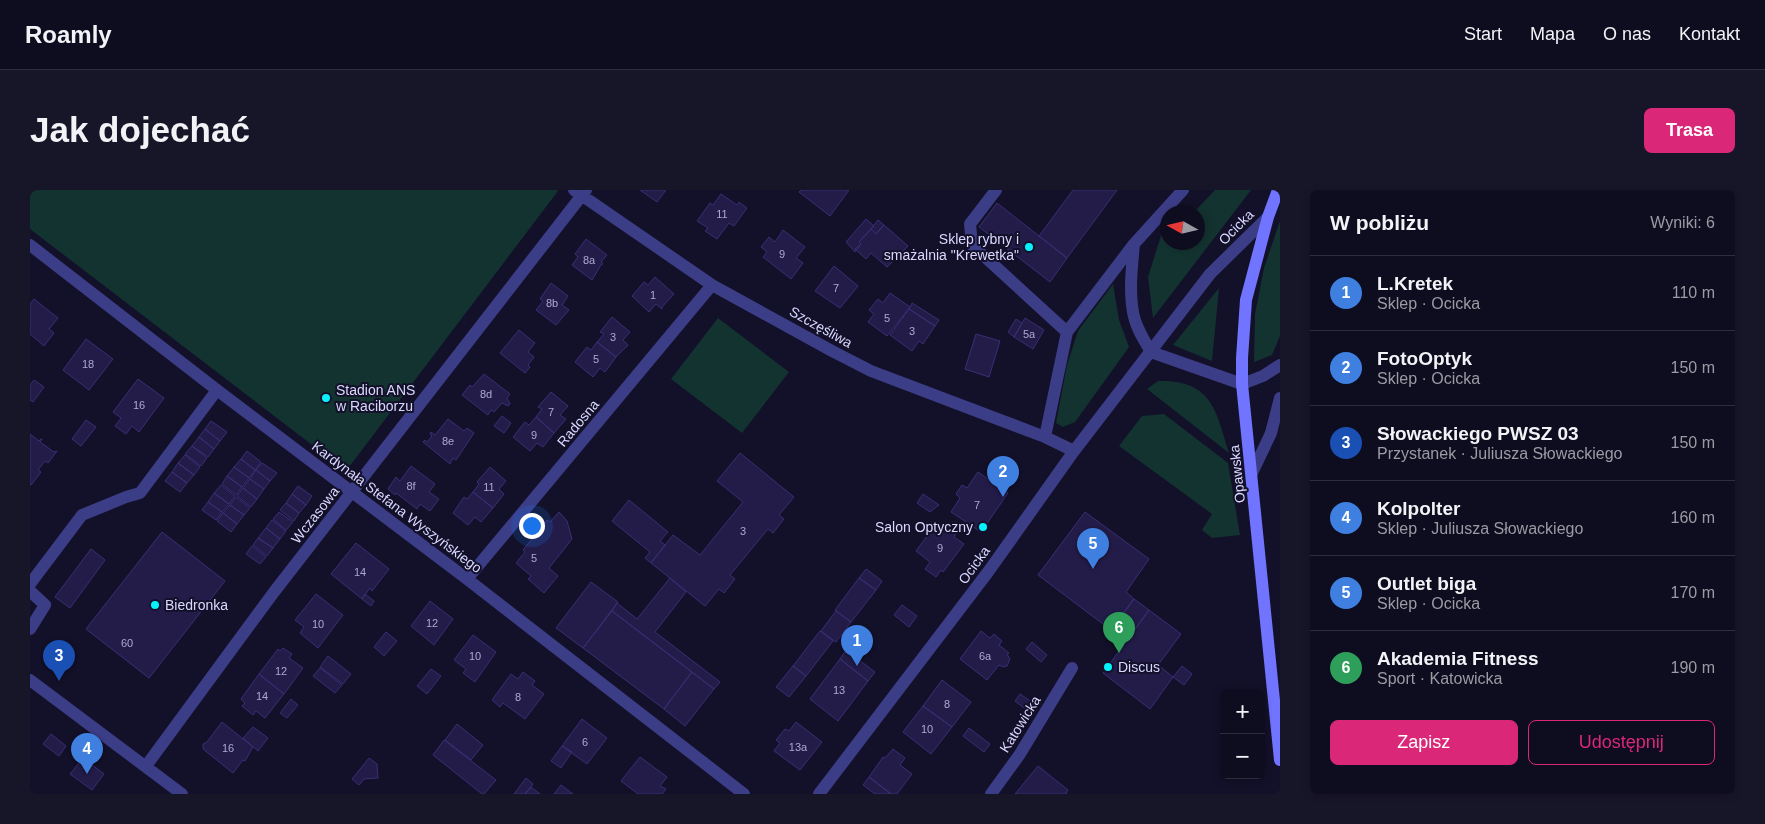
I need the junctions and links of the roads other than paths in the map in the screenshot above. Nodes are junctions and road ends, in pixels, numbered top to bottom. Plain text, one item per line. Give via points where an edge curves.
1 (996, 190) edge
2 (1182, 190) edge
3 (1278, 190) edge
4 (581, 192) edge
5 (1268, 217) junction
6 (1134, 244) junction
7 (30, 245) edge
8 (712, 285) junction
9 (1066, 332) junction
10 (1151, 352) junction
11 (1280, 365) edge
12 (1242, 384) junction
13 (217, 390) junction
14 (1280, 398) edge
15 (1045, 437) junction
16 (1074, 451) junction
17 (1252, 473) junction
18 (353, 492) junction
19 (467, 579) junction
20 (30, 584) edge
21 (30, 591) edge
22 (30, 629) edge
23 (1072, 668) dead end
24 (30, 680) edge
25 (1280, 760) edge
26 (146, 766) junction
27 (182, 794) edge
28 (744, 794) edge
29 (818, 794) edge
30 (990, 794) edge

1 - 9 street via 970,224 972,245
2 - 6 street
3 - 5 main road, Opawska
4 - 8 street, Szczęśliwa
4 - 18 street, Wczasowa
5 - 10 street, Ocicka via 1210,274
5 - 12 main road, Opawska via 1246,300
6 - 9 street
6 - 10 street via 1133,313
7 - 13 street, Kardynała Stefana Wyszyńskiego
8 - 15 street, Szczęśliwa via 871,371
8 - 19 street, Radosna
9 - 15 street
10 - 12 street
10 - 16 street, Ocicka
11 - 12 street
12 - 17 main road, Opawska
13 - 18 street, Kardynała Stefana Wyszyńskiego
13 - 20 street via 140,494 82,515
14 - 17 street via 1272,433
15 - 16 street, Szczęśliwa
16 - 29 street, Ocicka via 983,578
17 - 25 main road, Opawska
18 - 19 street, Kardynała Stefana Wyszyńskiego
18 - 26 street, Wczasowa via 274,592
19 - 28 street, Kardynała Stefana Wyszyńskiego
21 - 22 street via 45,605
23 - 30 street, Katowicka via 1020,754
24 - 26 street
26 - 27 street

